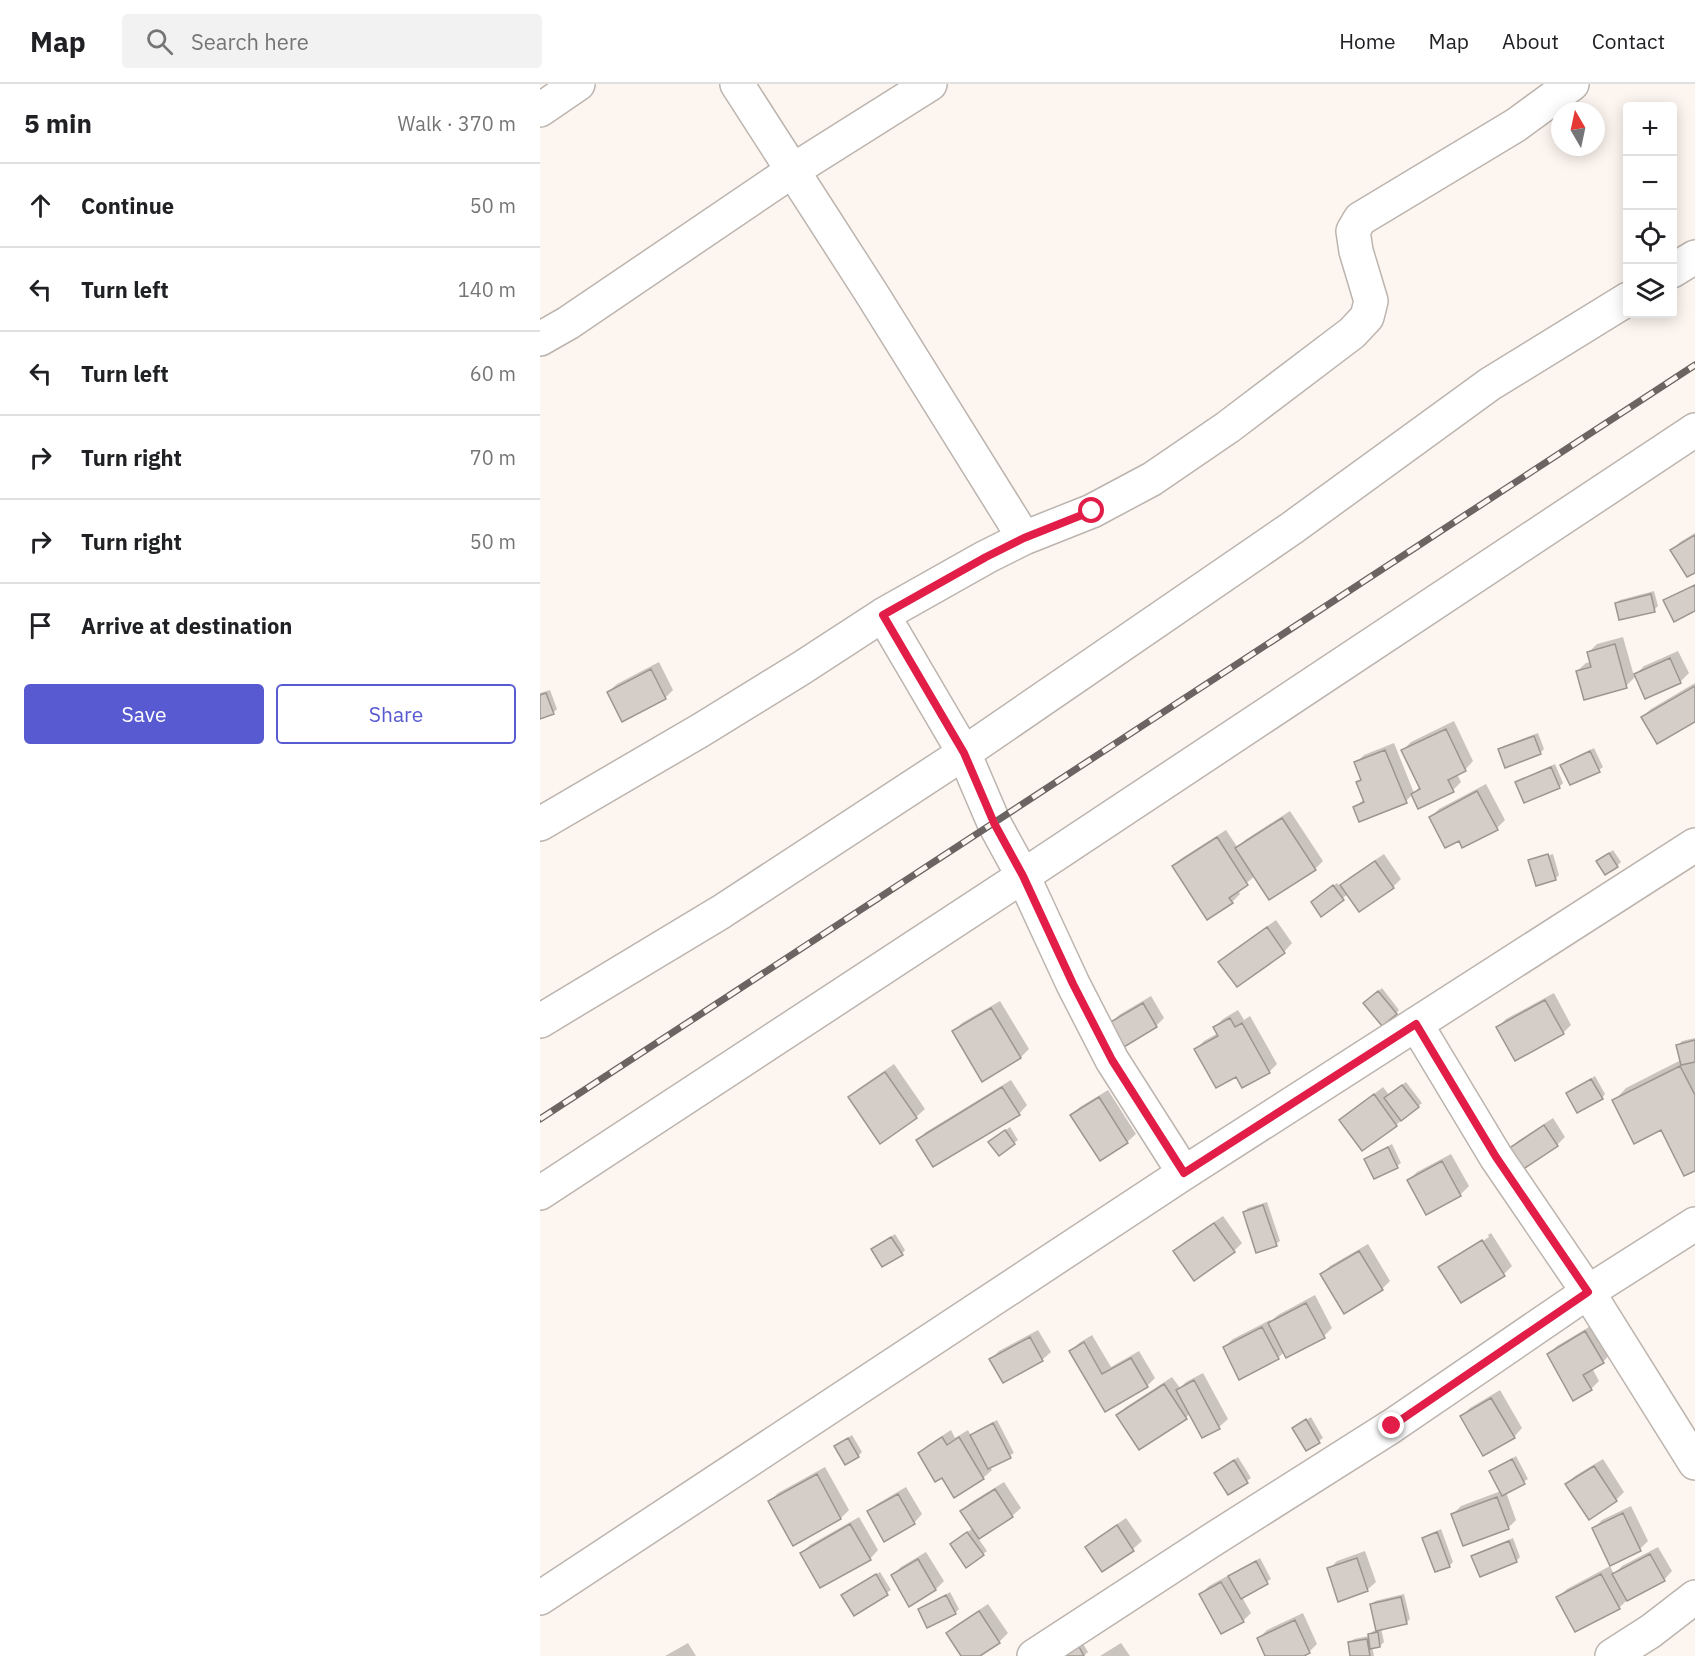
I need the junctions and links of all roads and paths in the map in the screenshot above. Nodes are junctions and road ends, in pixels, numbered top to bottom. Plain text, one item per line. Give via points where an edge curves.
1 (578, 84) edge
2 (737, 84) edge
3 (930, 84) edge
4 (1572, 84) edge
5 (540, 110) edge
6 (792, 171) junction
7 (1695, 257) edge
8 (1677, 268) edge
9 (1623, 301) edge
10 (540, 339) edge
11 (1689, 444) edge
12 (1024, 538) junction
13 (883, 615) junction
14 (964, 753) junction
15 (540, 824) edge
16 (1695, 846) edge
17 (1023, 876) junction
18 (540, 1021) edge
19 (1416, 1024) junction
20 (1184, 1173) junction
21 (540, 1193) edge
22 (1695, 1224) edge
23 (1588, 1292) junction
24 (1695, 1463) edge
25 (1695, 1597) edge
26 (540, 1598) edge
27 (1034, 1656) edge
28 (1612, 1656) edge

1 - 5 street
2 - 6 street
3 - 6 street
4 - 12 street via 1516,125 1360,219 1353,231 1371,301 1366,316 1352,333 1152,479 1092,511
6 - 10 street
6 - 12 street
7 - 8 street
9 - 14 street via 1490,384 1292,528
11 - 17 street
12 - 13 street
13 - 14 street
13 - 15 street via 701,730
14 - 17 street via 994,823
14 - 18 street via 721,912
16 - 19 street
17 - 20 street via 1112,1060
17 - 21 street
19 - 20 street
19 - 23 street via 1496,1157
20 - 26 street
22 - 23 street
23 - 24 street
23 - 27 street via 1392,1426
25 - 28 street

